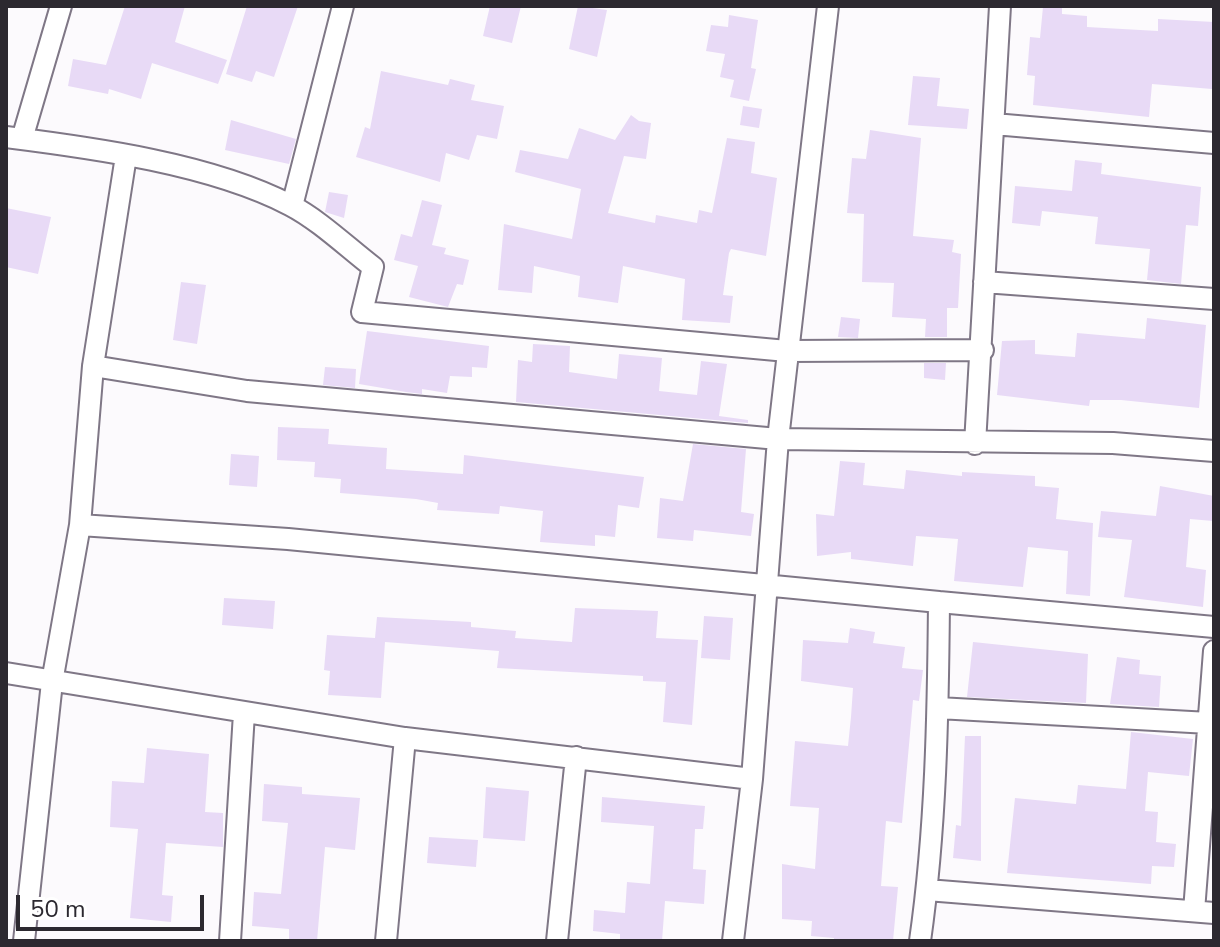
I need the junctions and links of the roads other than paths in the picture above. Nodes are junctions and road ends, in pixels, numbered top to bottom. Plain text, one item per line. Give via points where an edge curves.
1 (61, 6) edge
2 (343, 6) edge
3 (828, 6) edge
4 (1000, 6) edge
5 (994, 124) junction
6 (14, 138) edge
7 (1214, 143) edge
8 (126, 156) junction
9 (292, 206) junction
10 (984, 282) junction
11 (1214, 299) edge
12 (983, 350) junction
13 (787, 351) junction
14 (93, 366) junction
15 (778, 439) junction
16 (975, 444) junction
17 (1214, 451) edge
18 (80, 525) junction
19 (765, 583) junction
20 (939, 602) junction
21 (1214, 627) edge
22 (1214, 651) edge
23 (6, 673) edge
24 (52, 682) junction
25 (938, 708) junction
26 (244, 713) junction
27 (1209, 723) junction
28 (405, 738) junction
29 (576, 757) junction
30 (752, 779) junction
31 (927, 890) junction
32 (1204, 912) edge
33 (24, 941) edge
34 (230, 941) edge
35 (386, 941) edge
36 (557, 941) edge
37 (733, 941) edge
38 (920, 941) edge

1 - 6 street
2 - 9 street
3 - 13 street
4 - 5 street
5 - 7 street
5 - 10 street
6 - 8 street
8 - 9 street via 248,187
8 - 14 street
9 - 13 street via 373,267 362,312
10 - 11 street
10 - 12 street
12 - 13 street
12 - 16 street
13 - 15 street
14 - 15 street via 247,391
14 - 18 street
15 - 16 street
15 - 19 street
16 - 17 street via 1113,443
18 - 19 street
18 - 24 street
19 - 20 street
19 - 30 street
20 - 21 street
20 - 25 street
22 - 27 street
23 - 24 street
24 - 26 street
24 - 33 street
25 - 27 street
25 - 31 street
26 - 28 street
26 - 34 street
27 - 32 street
28 - 29 street
28 - 35 street
29 - 30 street
29 - 36 street
30 - 37 street
31 - 32 street
31 - 38 street

